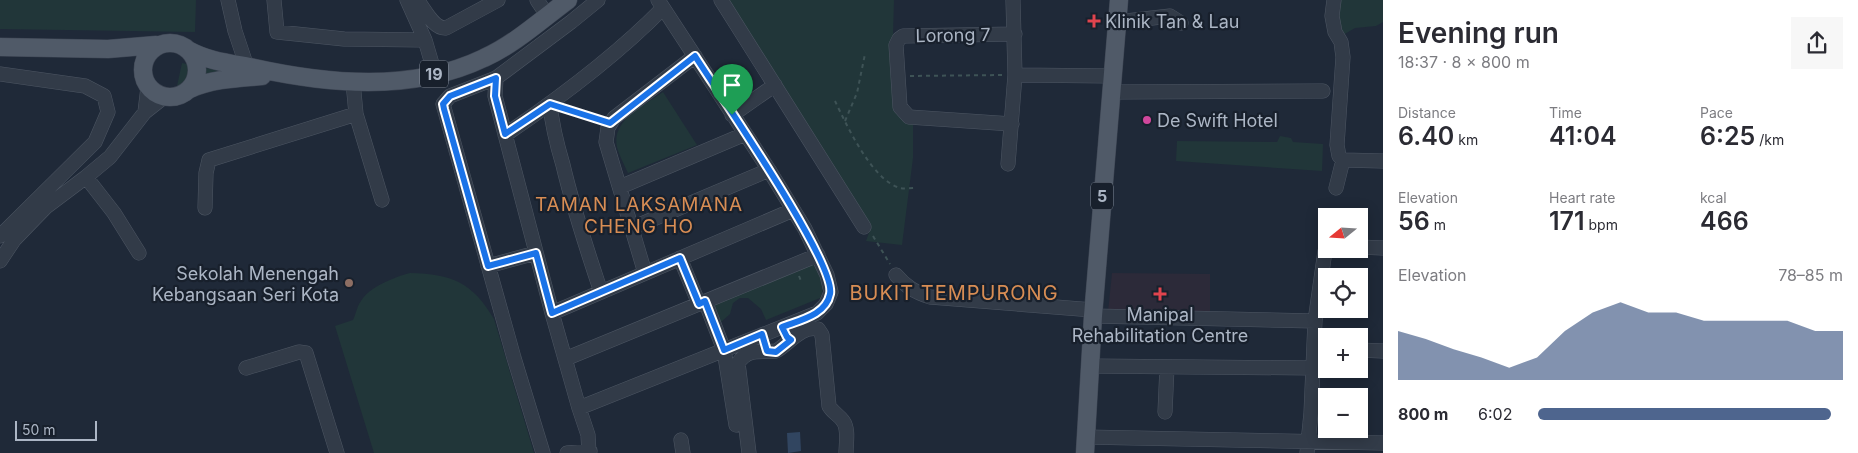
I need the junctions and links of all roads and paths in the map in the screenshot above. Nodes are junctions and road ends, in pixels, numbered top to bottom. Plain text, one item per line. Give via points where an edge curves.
1 (228, 0) edge
2 (274, 0) edge
3 (407, 0) edge
4 (498, 0) edge
5 (537, 0) edge
6 (568, 0) edge
7 (598, 0) edge
8 (721, 0) edge
9 (1013, 0) edge
10 (1119, 0) edge
11 (1334, 0) edge
12 (422, 2) edge
13 (660, 4) edge
14 (547, 16) junction
15 (1117, 22) junction
16 (1181, 23) dead end
17 (1015, 34) junction
18 (425, 40) junction
19 (156, 45) junction
20 (0, 47) edge
21 (108, 49) junction
22 (188, 50) junction
23 (865, 54) dead end
24 (695, 56) junction
25 (248, 67) junction
26 (0, 74) edge
27 (280, 74) junction
28 (435, 74) junction
29 (1015, 75) junction
30 (898, 76) junction
31 (496, 78) junction
32 (146, 82) junction
33 (353, 82) junction
34 (1112, 84) junction
35 (775, 85) junction
36 (190, 89) junction
37 (1323, 91) dead end
38 (164, 97) junction
39 (835, 101) dead end
40 (550, 104) junction
41 (145, 112) junction
42 (356, 114) junction
43 (732, 115) junction
44 (845, 122) junction
45 (610, 123) junction
46 (1012, 124) junction
47 (505, 134) junction
48 (745, 134) junction
49 (1343, 160) junction
50 (1383, 161) edge
51 (1008, 164) dead end
52 (769, 170) junction
53 (86, 177) junction
54 (620, 187) junction
55 (916, 188) dead end
56 (1336, 188) dead end
57 (382, 200) dead end
58 (206, 208) dead end
59 (793, 210) junction
60 (864, 227) joint
61 (632, 228) junction
62 (0, 236) edge
63 (1368, 247) edge
64 (1383, 248) edge
65 (139, 253) dead end
66 (536, 253) junction
67 (818, 255) junction
68 (680, 258) junction
69 (1325, 258) edge
70 (0, 261) edge
71 (488, 266) junction
72 (645, 273) junction
73 (896, 275) joint
74 (601, 292) junction
75 (702, 302) junction
76 (552, 313) junction
77 (1093, 313) junction
78 (1316, 321) junction
79 (782, 327) junction
80 (762, 334) junction
81 (1318, 336) edge
82 (791, 340) junction
83 (724, 350) junction
84 (1368, 350) edge
85 (767, 351) junction
86 (1383, 351) edge
87 (1318, 355) edge
88 (565, 359) junction
89 (1090, 366) junction
90 (1167, 367) junction
91 (246, 368) dead end
92 (1313, 368) junction
93 (579, 408) junction
94 (1165, 412) dead end
95 (1383, 443) edge
96 (1085, 445) edge
97 (1307, 448) edge
98 (590, 452) edge
99 (337, 453) edge
100 (543, 453) edge
101 (567, 453) edge
102 (740, 453) edge
103 (749, 453) edge
104 (846, 453) edge

1 - 25 street
2 - 18 street via 276,32 344,39
3 - 18 street
4 - 12 street via 446,28 436,26
5 - 14 street
6 - 14 main road, 19
7 - 31 street
8 - 35 street
9 - 17 street
10 - 15 main road, 5
11 - 49 street via 1332,16 1343,57 1337,145
13 - 24 street
13 - 40 street via 636,36
14 - 28 main road, 19 via 484,58
15 - 16 street via 1170,16
15 - 34 main road, 5
17 - 29 street
17 - 30 street, Lorong 7 via 903,36 896,45
18 - 28 street
19 - 21 main road
19 - 22 main road via 172,43
19 - 32 main road via 144,60
20 - 21 main road
21 - 32 main road via 126,57
22 - 25 main road, 19 via 208,59
22 - 36 main road via 197,73
23 - 44 path via 857,93
24 - 43 street
24 - 45 street
25 - 27 main road, 19
26 - 62 street via 85,86 104,96 108,112 96,142
27 - 33 main road, 19
27 - 36 main road via 236,78
28 - 33 main road, 19
29 - 30 path
29 - 34 street
29 - 46 street
30 - 46 street, Lorong 7 via 900,107 909,117
31 - 47 street via 495,96
31 - 71 street via 450,96 443,104
32 - 38 main road via 155,94
32 - 41 street
33 - 42 street
34 - 37 street
34 - 77 main road, 5
35 - 43 street
35 - 60 street
36 - 38 main road via 173,98
38 - 41 street
39 - 44 path
40 - 45 path
40 - 47 street
40 - 74 street via 568,187
41 - 53 street via 110,156
42 - 57 street
42 - 58 street via 209,160
43 - 48 street
44 - 55 path via 861,151 883,178 900,188
45 - 54 street via 606,142
46 - 51 street
47 - 66 street
48 - 52 street
48 - 54 street
49 - 50 street
49 - 56 street
52 - 59 street
52 - 61 street
53 - 65 street
53 - 70 street via 46,207 14,240
54 - 61 street
59 - 67 street
59 - 68 street
60 - 73 path via 874,237
61 - 72 street
63 - 64 street
66 - 71 street
66 - 76 street
67 - 75 street
67 - 79 street via 828,275 831,292 826,304 817,313
68 - 72 street
68 - 75 street
69 - 78 street
71 - 100 street
72 - 74 street
73 - 77 street via 905,286 930,297
74 - 76 street
75 - 83 street
75 - 88 street
76 - 88 street
77 - 78 street
77 - 89 main road, 5
78 - 81 street
79 - 80 street
79 - 82 street
80 - 83 street
80 - 85 street
82 - 85 street via 776,352
82 - 104 street via 813,328 818,329 822,336 829,406 843,420
83 - 93 street
83 - 102 street
84 - 86 street
85 - 103 street via 757,351 741,358 738,363
87 - 92 street
88 - 93 street
89 - 90 street
89 - 96 main road, 5
90 - 92 street
90 - 94 street
91 - 99 street via 299,352 306,353
92 - 97 street
93 - 98 street
95 - 97 street
96 - 97 street
98 - 101 street

